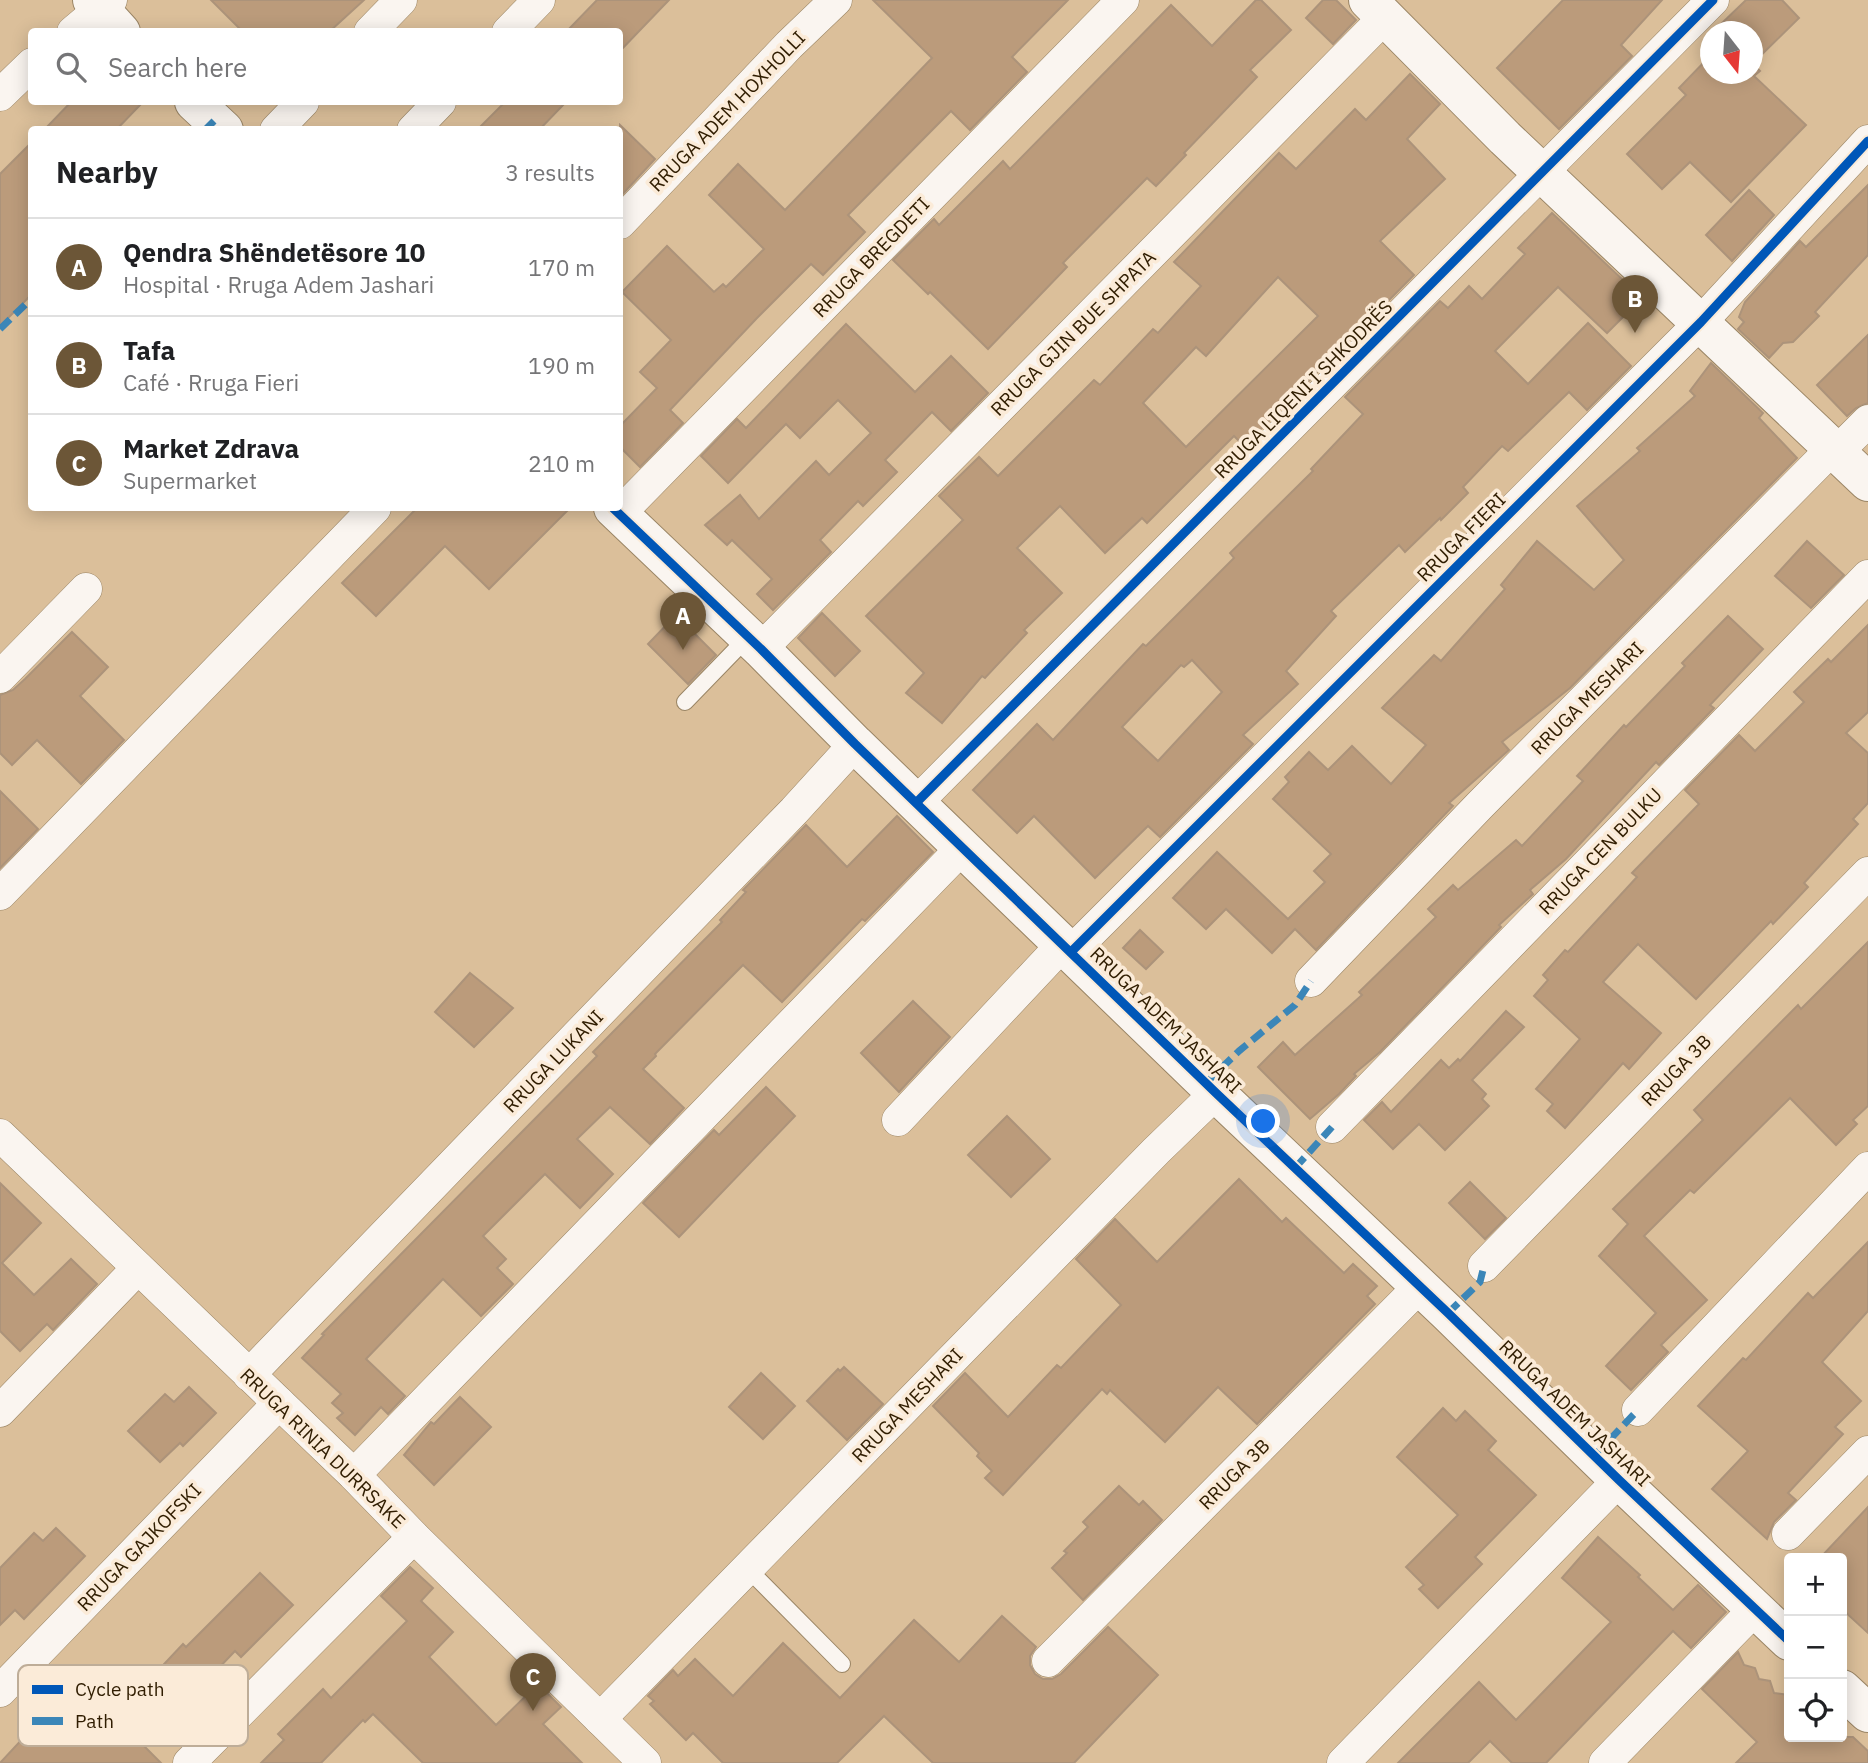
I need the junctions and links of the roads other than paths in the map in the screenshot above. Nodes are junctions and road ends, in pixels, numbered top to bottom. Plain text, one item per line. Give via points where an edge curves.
1 (401, 0) edge
2 (538, 0) edge
3 (836, 0) edge
4 (1123, 0) edge
5 (1713, 0) edge
6 (1376, 8) edge
7 (374, 28) edge
8 (512, 28) edge
9 (28, 68) edge
10 (0, 95) edge
11 (197, 105) edge
12 (300, 105) edge
13 (437, 105) edge
14 (220, 126) edge
15 (280, 126) edge
16 (417, 126) edge
17 (1868, 141) edge
18 (1542, 173) junction
19 (623, 220) edge
20 (1701, 322) junction
21 (1868, 421) edge
22 (1832, 449) junction
23 (1868, 482) edge
24 (623, 504) edge
25 (372, 511) edge
26 (616, 511) edge
27 (1868, 576) edge
28 (86, 589) dead end
29 (754, 643) junction
30 (0, 677) edge
31 (685, 702) dead end
32 (855, 744) junction
33 (917, 802) junction
34 (963, 847) junction
35 (1868, 873) edge
36 (0, 894) edge
37 (1067, 948) junction
38 (1311, 981) dead end
39 (1216, 1093) junction
40 (898, 1120) dead end
41 (1332, 1126) dead end
42 (2, 1140) edge
43 (1868, 1168) edge
44 (1483, 1266) dead end
45 (137, 1269) junction
46 (1420, 1286) junction
47 (249, 1376) junction
48 (279, 1403) junction
49 (1638, 1410) dead end
50 (0, 1411) edge
51 (1868, 1452) edge
52 (354, 1475) junction
53 (1619, 1480) junction
54 (1787, 1534) dead end
55 (414, 1537) junction
56 (747, 1569) junction
57 (1755, 1609) junction
58 (1784, 1636) edge
59 (1048, 1661) dead end
60 (842, 1664) dead end
61 (24, 1665) edge
62 (18, 1671) edge
63 (0, 1690) edge
64 (1847, 1694) edge
65 (248, 1704) edge
66 (1868, 1713) edge
67 (600, 1719) junction
68 (207, 1746) edge
69 (190, 1763) edge
70 (645, 1763) edge
71 (1343, 1763) edge
72 (1605, 1763) edge

1 - 7 street
2 - 8 street
3 - 19 street, RRUGA ADEM HOXHOLLI
4 - 24 street, RRUGA BREGDETI
5 - 18 street, RRUGA LIQENI I SHKODRËS
6 - 18 street
6 - 29 street, RRUGA GJIN BUE SHPATA
9 - 10 street
11 - 14 street
12 - 15 street
13 - 16 street
17 - 20 street, RRUGA FIERI
18 - 20 street
18 - 33 street, RRUGA LIQENI I SHKODRËS
20 - 22 street
20 - 37 street, RRUGA FIERI
21 - 22 street, RRUGA MESHARI via 1847,442
22 - 23 street
22 - 38 street, RRUGA MESHARI
25 - 36 street
26 - 29 street, RRUGA ADEM JASHARI
27 - 41 street, RRUGA CEN BULKU
28 - 30 street
29 - 31 lane
29 - 32 street, RRUGA ADEM JASHARI
32 - 33 street, RRUGA ADEM JASHARI
32 - 47 street, RRUGA LUKANI
33 - 34 street, RRUGA ADEM JASHARI
34 - 37 street, RRUGA ADEM JASHARI
34 - 52 street
35 - 44 street, RRUGA 3B
37 - 39 street, RRUGA ADEM JASHARI
37 - 40 street, RRUGA FIERI
39 - 46 street, RRUGA ADEM JASHARI
39 - 56 street, RRUGA MESHARI
42 - 45 street, RRUGA RINIA DURRSAKE
43 - 49 street
45 - 47 street, RRUGA RINIA DURRSAKE
45 - 50 street
46 - 53 street, RRUGA ADEM JASHARI
46 - 59 street, RRUGA 3B
47 - 48 street, RRUGA RINIA DURRSAKE
48 - 52 street, RRUGA RINIA DURRSAKE
48 - 61 street, RRUGA GAJKOFSKI
51 - 54 street
52 - 55 street, RRUGA RINIA DURRSAKE
53 - 57 street, RRUGA ADEM JASHARI
53 - 71 street
55 - 65 street
55 - 67 street, RRUGA RINIA DURRSAKE
56 - 60 lane
56 - 67 street, RRUGA MESHARI
57 - 58 street, RRUGA ADEM JASHARI
57 - 72 street
62 - 63 street, RRUGA GAJKOFSKI
64 - 66 street
67 - 70 street, RRUGA RINIA DURRSAKE
68 - 69 street

